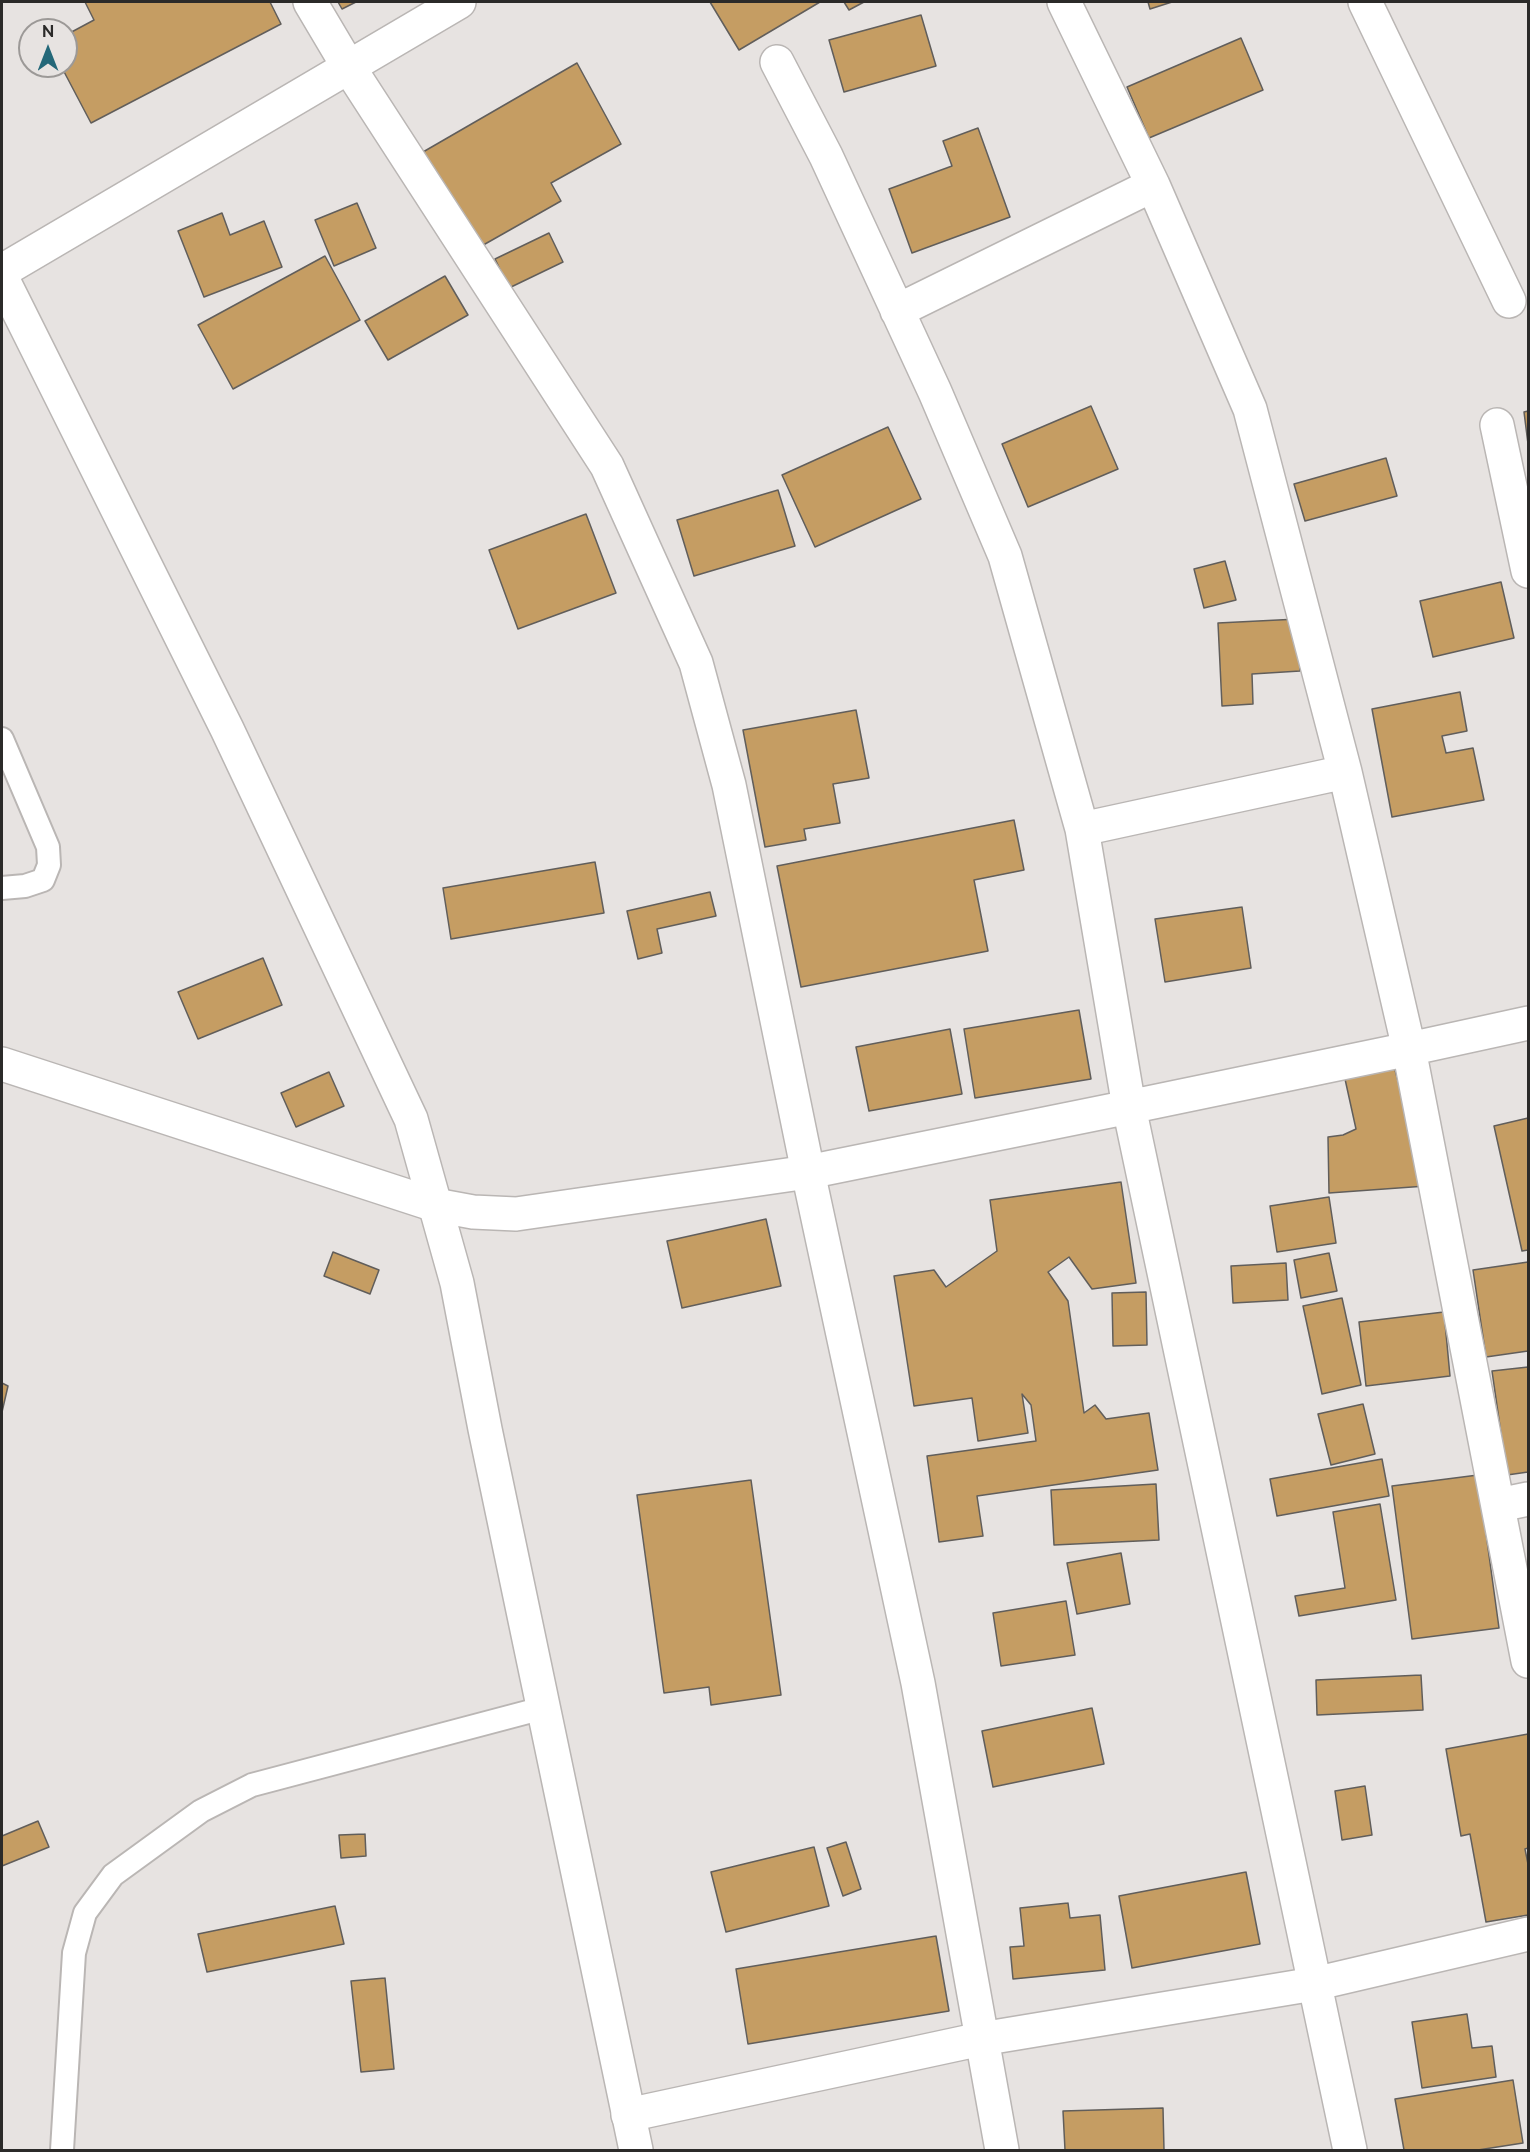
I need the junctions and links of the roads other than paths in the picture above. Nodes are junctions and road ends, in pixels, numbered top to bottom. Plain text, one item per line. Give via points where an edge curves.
1 (310, 2) edge
2 (459, 2) edge
3 (1064, 2) edge
4 (1365, 2) edge
5 (777, 62) dead end
6 (348, 66) junction
7 (1154, 185) junction
8 (2, 271) edge
9 (2, 278) edge
10 (1509, 301) dead end
11 (897, 311) junction
12 (1497, 425) dead end
13 (1528, 567) edge
14 (2, 739) edge
15 (1345, 772) junction
16 (1082, 829) junction
17 (2, 888) edge
18 (1528, 1023) edge
19 (1409, 1049) junction
20 (2, 1064) edge
21 (1129, 1107) junction
22 (808, 1172) junction
23 (435, 1205) junction
24 (1514, 1502) edge
25 (1528, 1658) edge
26 (543, 1708) junction
27 (1528, 1934) edge
28 (1314, 1984) junction
29 (981, 2039) junction
30 (628, 2115) junction
31 (62, 2151) edge
32 (636, 2151) edge
33 (1002, 2151) edge
34 (1350, 2151) edge

1 - 6 street
2 - 6 street
3 - 7 street
4 - 10 street
5 - 11 street via 826,156
6 - 8 street
6 - 22 street via 607,466 696,663 729,785
7 - 11 street
7 - 15 street via 1250,409
9 - 23 street via 227,729 411,1119
11 - 16 street via 1005,556
12 - 13 street
14 - 17 lane via 48,848 49,865 43,880
15 - 16 street
15 - 19 street
16 - 21 street
18 - 19 street
19 - 21 street
19 - 24 street
20 - 23 street
21 - 22 street
21 - 28 street
22 - 23 street via 516,1215
22 - 29 street via 918,1683
23 - 26 street via 457,1283
24 - 25 street
26 - 30 street
26 - 31 lane via 252,1785 201,1811 113,1875 85,1913 74,1953
27 - 28 street
28 - 29 street
28 - 34 street
29 - 30 street
29 - 33 street
30 - 32 street

